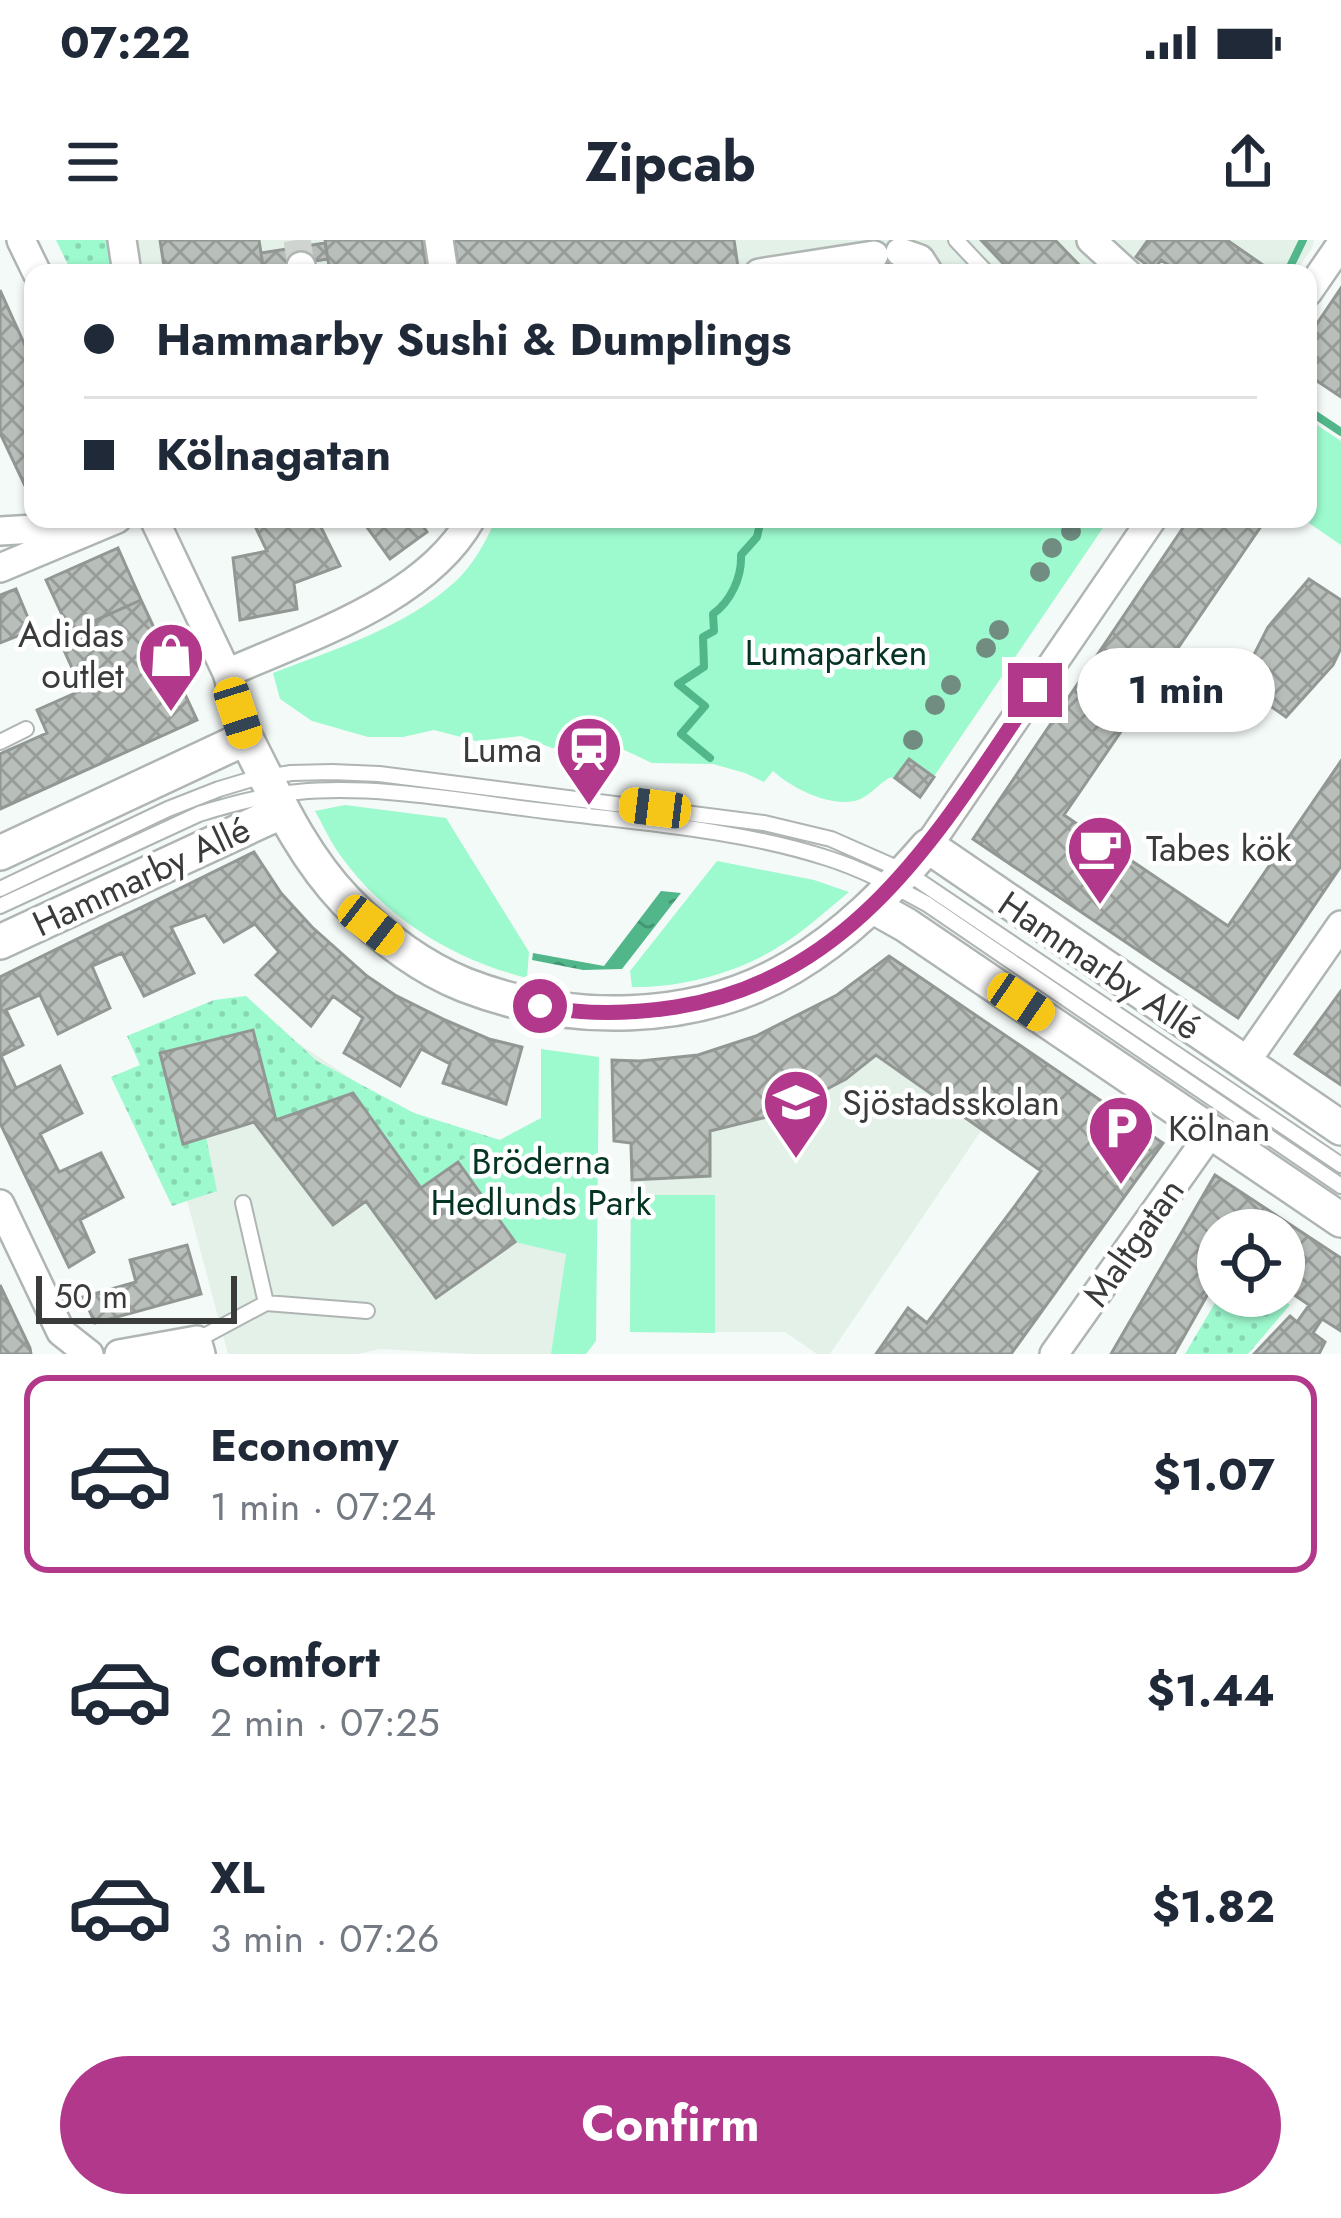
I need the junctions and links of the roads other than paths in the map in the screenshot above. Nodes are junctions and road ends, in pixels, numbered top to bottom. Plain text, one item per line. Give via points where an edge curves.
1 (956, 240) edge
2 (1091, 240) edge
3 (1341, 244) edge
4 (820, 264) edge
5 (923, 264) edge
6 (979, 264) edge
7 (1116, 264) edge
8 (1317, 279) edge
9 (36, 528) edge
10 (95, 528) edge
11 (158, 528) edge
12 (466, 528) edge
13 (1146, 528) edge
14 (0, 531) edge
15 (0, 568) edge
16 (226, 673) junction
17 (26, 729) dead end
18 (246, 737) junction
19 (0, 742) edge
20 (274, 794) junction
21 (928, 846) junction
22 (0, 854) edge
23 (891, 888) junction
24 (0, 889) edge
25 (0, 906) edge
26 (1341, 925) edge
27 (0, 942) edge
28 (1245, 1063) junction
29 (1341, 1128) edge
30 (1212, 1131) junction
31 (1341, 1165) edge
32 (1341, 1186) edge
33 (243, 1203) dead end
34 (0, 1204) edge
35 (1341, 1220) edge
36 (266, 1304) junction
37 (367, 1310) dead end
38 (199, 1347) edge
39 (89, 1354) edge
40 (119, 1354) edge
41 (1054, 1354) edge

1 - 6 lane
2 - 7 street
3 - 8 street
4 - 5 street via 887,254
9 - 14 street
10 - 15 street
11 - 16 street
12 - 16 street via 431,569 372,607
13 - 21 street
16 - 18 street
17 - 19 lane
18 - 20 street, Hammarby Allé
18 - 22 street
20 - 23 lane via 332,772 379,774 732,818 877,857
20 - 23 street, Hammarby Allé via 321,872 400,948 464,984 567,1012 658,1010 756,985 829,944
20 - 24 lane via 191,799
20 - 25 lane via 199,814
20 - 27 street, Hammarby Allé
21 - 23 street, Hammarby Allé
21 - 28 street, Hammarby Allé
23 - 30 street, Hammarby Allé via 906,925
23 - 31 lane
23 - 32 lane via 927,904
26 - 28 street
28 - 29 street, Hammarby Allé
30 - 35 street, Hammarby Allé
30 - 41 street, Maltgatan
33 - 36 lane
34 - 39 street via 61,1332
36 - 37 lane
36 - 38 lane
38 - 40 street

